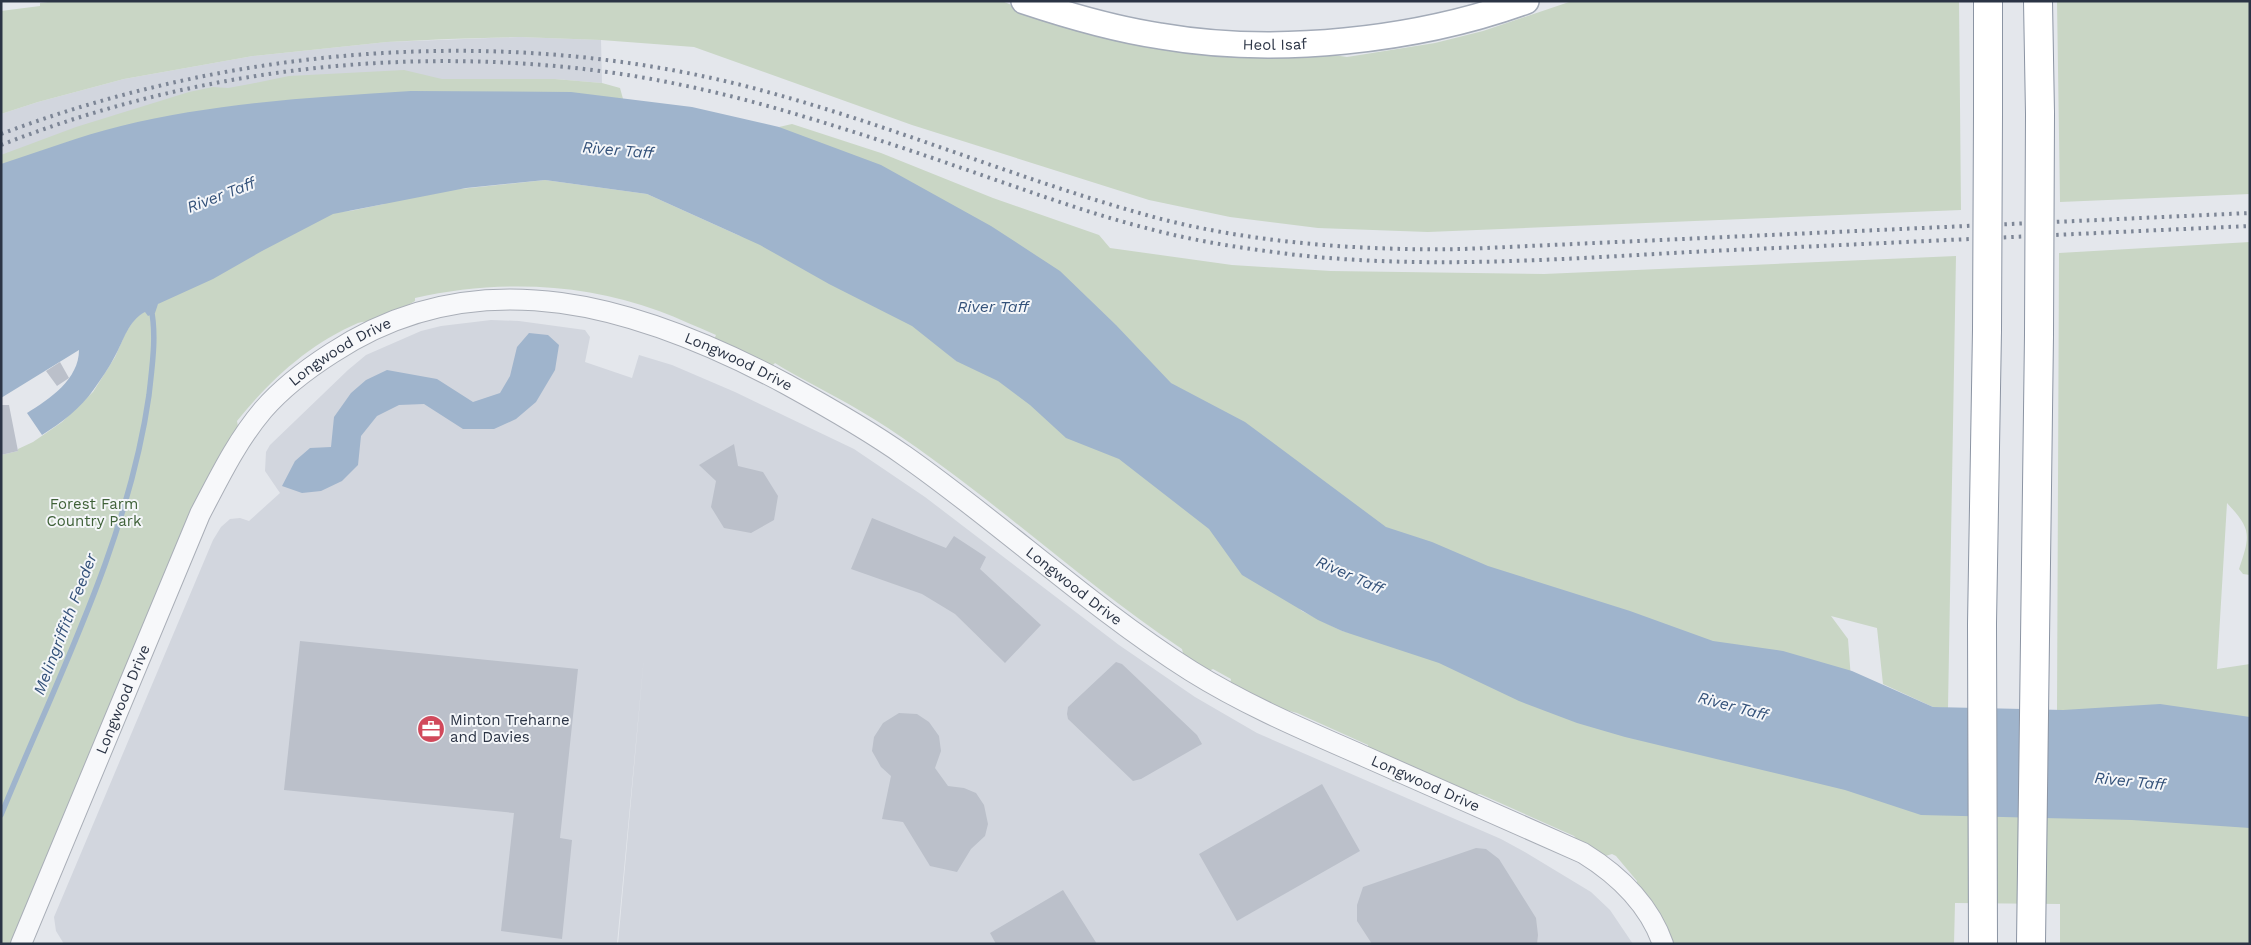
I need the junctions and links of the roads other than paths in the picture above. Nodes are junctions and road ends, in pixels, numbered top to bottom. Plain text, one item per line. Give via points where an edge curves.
1 (1024, 1) edge
2 (1526, 1) edge
3 (1988, 1) edge
4 (2038, 1) edge
5 (20, 944) edge
6 (1663, 944) edge
7 (1982, 944) edge
8 (2031, 944) edge

1 - 2 main road, Heol Isaf via 1074,18 1161,37 1276,44 1393,34 1454,22
3 - 7 highway, bridge
4 - 8 highway, bridge via 2039,335
5 - 6 street, Longwood Drive via 200,514 228,459 255,420 283,389 312,367 344,345 391,321 446,305 525,300 581,305 654,325 724,353 813,399 905,456 1152,646 1216,686 1277,718 1605,866 1643,907

